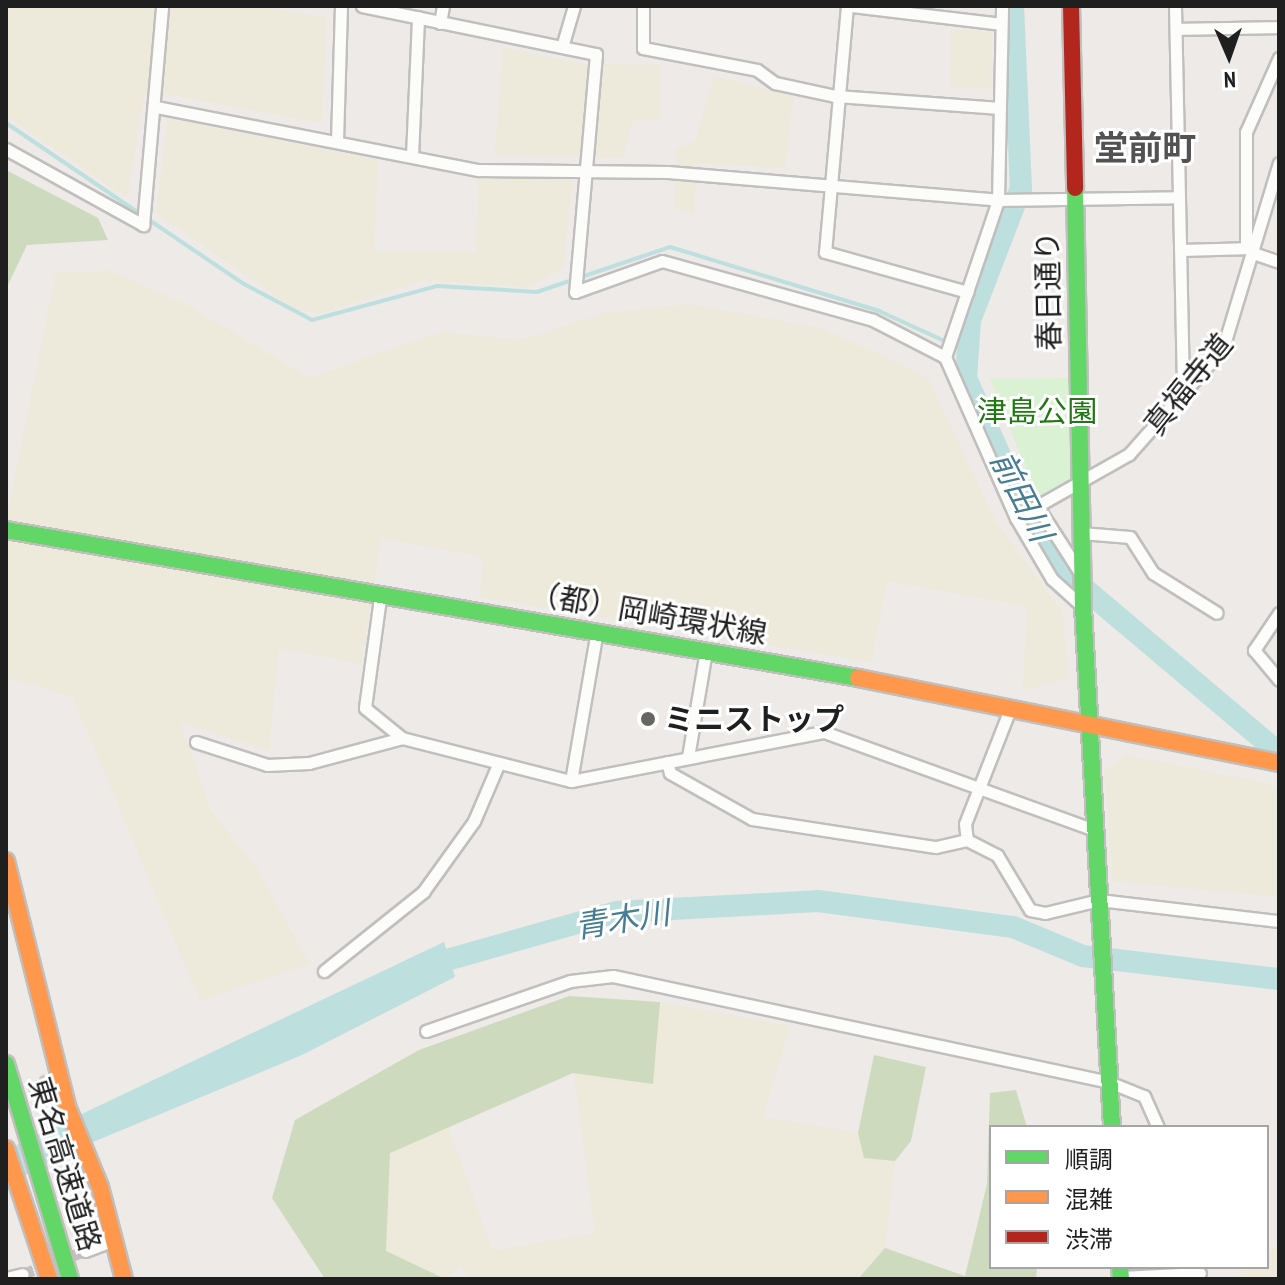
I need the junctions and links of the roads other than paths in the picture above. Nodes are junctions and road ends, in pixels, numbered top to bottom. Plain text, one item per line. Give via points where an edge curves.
1 (162, 6) edge
2 (341, 6) edge
3 (362, 6) edge
4 (443, 6) edge
5 (574, 6) edge
6 (643, 6) edge
7 (849, 6) edge
8 (1002, 6) edge
9 (1071, 6) edge
10 (1175, 6) edge
11 (418, 17) junction
12 (440, 23) junction
13 (1001, 24) junction
14 (1279, 27) edge
15 (1176, 29) junction
16 (562, 47) junction
17 (1279, 58) edge
18 (835, 96) junction
19 (156, 107) junction
20 (998, 108) junction
21 (337, 141) junction
22 (6, 149) edge
23 (412, 156) junction
24 (1279, 163) edge
25 (584, 168) junction
26 (828, 183) junction
27 (1179, 197) junction
28 (1074, 198) junction
29 (998, 200) junction
30 (1180, 250) junction
31 (1253, 250) junction
32 (1279, 262) edge
33 (967, 292) junction
34 (945, 357) junction
35 (1183, 393) junction
36 (1081, 482) junction
37 (1037, 506) junction
38 (1016, 518) junction
39 (6, 530) edge
40 (1081, 533) junction
41 (1082, 576) junction
42 (380, 598) junction
43 (1083, 607) junction
44 (1217, 613) dead end
45 (1279, 613) edge
46 (596, 636) junction
47 (706, 651) junction
48 (1279, 680) edge
49 (1010, 709) junction
50 (1088, 725) junction
51 (402, 738) junction
52 (196, 742) dead end
53 (688, 757) junction
54 (667, 762) junction
55 (1279, 763) edge
56 (497, 767) junction
57 (571, 781) junction
58 (976, 789) junction
59 (1094, 830) junction
60 (967, 840) junction
61 (6, 861) edge
62 (1100, 902) junction
63 (1279, 921) edge
64 (324, 971) dead end
65 (426, 1031) dead end
66 (6, 1064) edge
67 (1109, 1082) junction
68 (1112, 1125) edge
69 (1157, 1125) edge
70 (6, 1149) edge
71 (113, 1240) junction
72 (85, 1251) tunnel mouth
73 (1200, 1273) edge
74 (23, 1274) dead end
75 (1120, 1274) edge
76 (6, 1278) edge
77 (49, 1279) edge
78 (70, 1279) edge
79 (124, 1279) edge

1 - 19 street
2 - 21 street
3 - 11 street
4 - 12 street
5 - 16 street
6 - 18 street via 643,48 757,70 775,83
7 - 13 street
7 - 18 street
8 - 13 street
9 - 28 main road, 春日通り
10 - 15 street
11 - 12 street
11 - 23 street
12 - 16 street
13 - 20 street
14 - 15 street
15 - 27 street
16 - 25 street via 596,54
17 - 31 street via 1246,132
18 - 20 street
18 - 26 street
19 - 21 street
19 - 22 street via 143,225
20 - 29 street
21 - 23 street
23 - 25 street via 478,170
24 - 31 street, 真福寺道
25 - 26 street
25 - 34 street via 575,292 662,261 873,320
26 - 29 street
26 - 33 street via 825,252
27 - 28 street
27 - 30 street
28 - 29 street
28 - 36 main road, 春日通り
29 - 33 street
30 - 31 street
30 - 35 street
31 - 32 street
31 - 35 street, 真福寺道 via 1230,338
33 - 34 street
34 - 38 street
35 - 36 street, 真福寺道 via 1129,454
36 - 37 street, 真福寺道
36 - 40 main road, 春日通り
37 - 38 street, 真福寺道
37 - 41 street
38 - 43 street via 1052,579
39 - 42 main road, （都）岡崎環状線
40 - 41 main road, 春日通り
40 - 44 street via 1130,537 1153,573
41 - 43 main road, 春日通り
42 - 46 main road, （都）岡崎環状線
42 - 51 street via 365,708
43 - 50 main road
45 - 48 street via 1254,650
46 - 47 main road, （都）岡崎環状線
46 - 57 street
47 - 49 main road, （都）岡崎環状線
47 - 53 street
49 - 50 main road, （都）岡崎環状線
49 - 58 street
50 - 55 main road, （都）岡崎環状線
50 - 59 main road
51 - 52 street via 309,763 267,765
51 - 56 street
53 - 54 street
53 - 58 street via 824,732
54 - 57 street
54 - 60 street via 670,773 752,819 936,847
56 - 57 street
56 - 64 street via 474,821 423,892
58 - 59 street
58 - 60 street
59 - 62 main road
60 - 62 street via 997,855 1030,910 1045,913
61 - 71 main road via 54,1083 100,1187
62 - 63 street
62 - 67 main road
65 - 67 street via 570,981 613,976
66 - 78 main road, 東名高速道路
67 - 68 main road
67 - 69 street via 1144,1096
70 - 77 main road, 東名高速道路
71 - 72 street
71 - 79 main road
73 - 75 street
74 - 76 street

